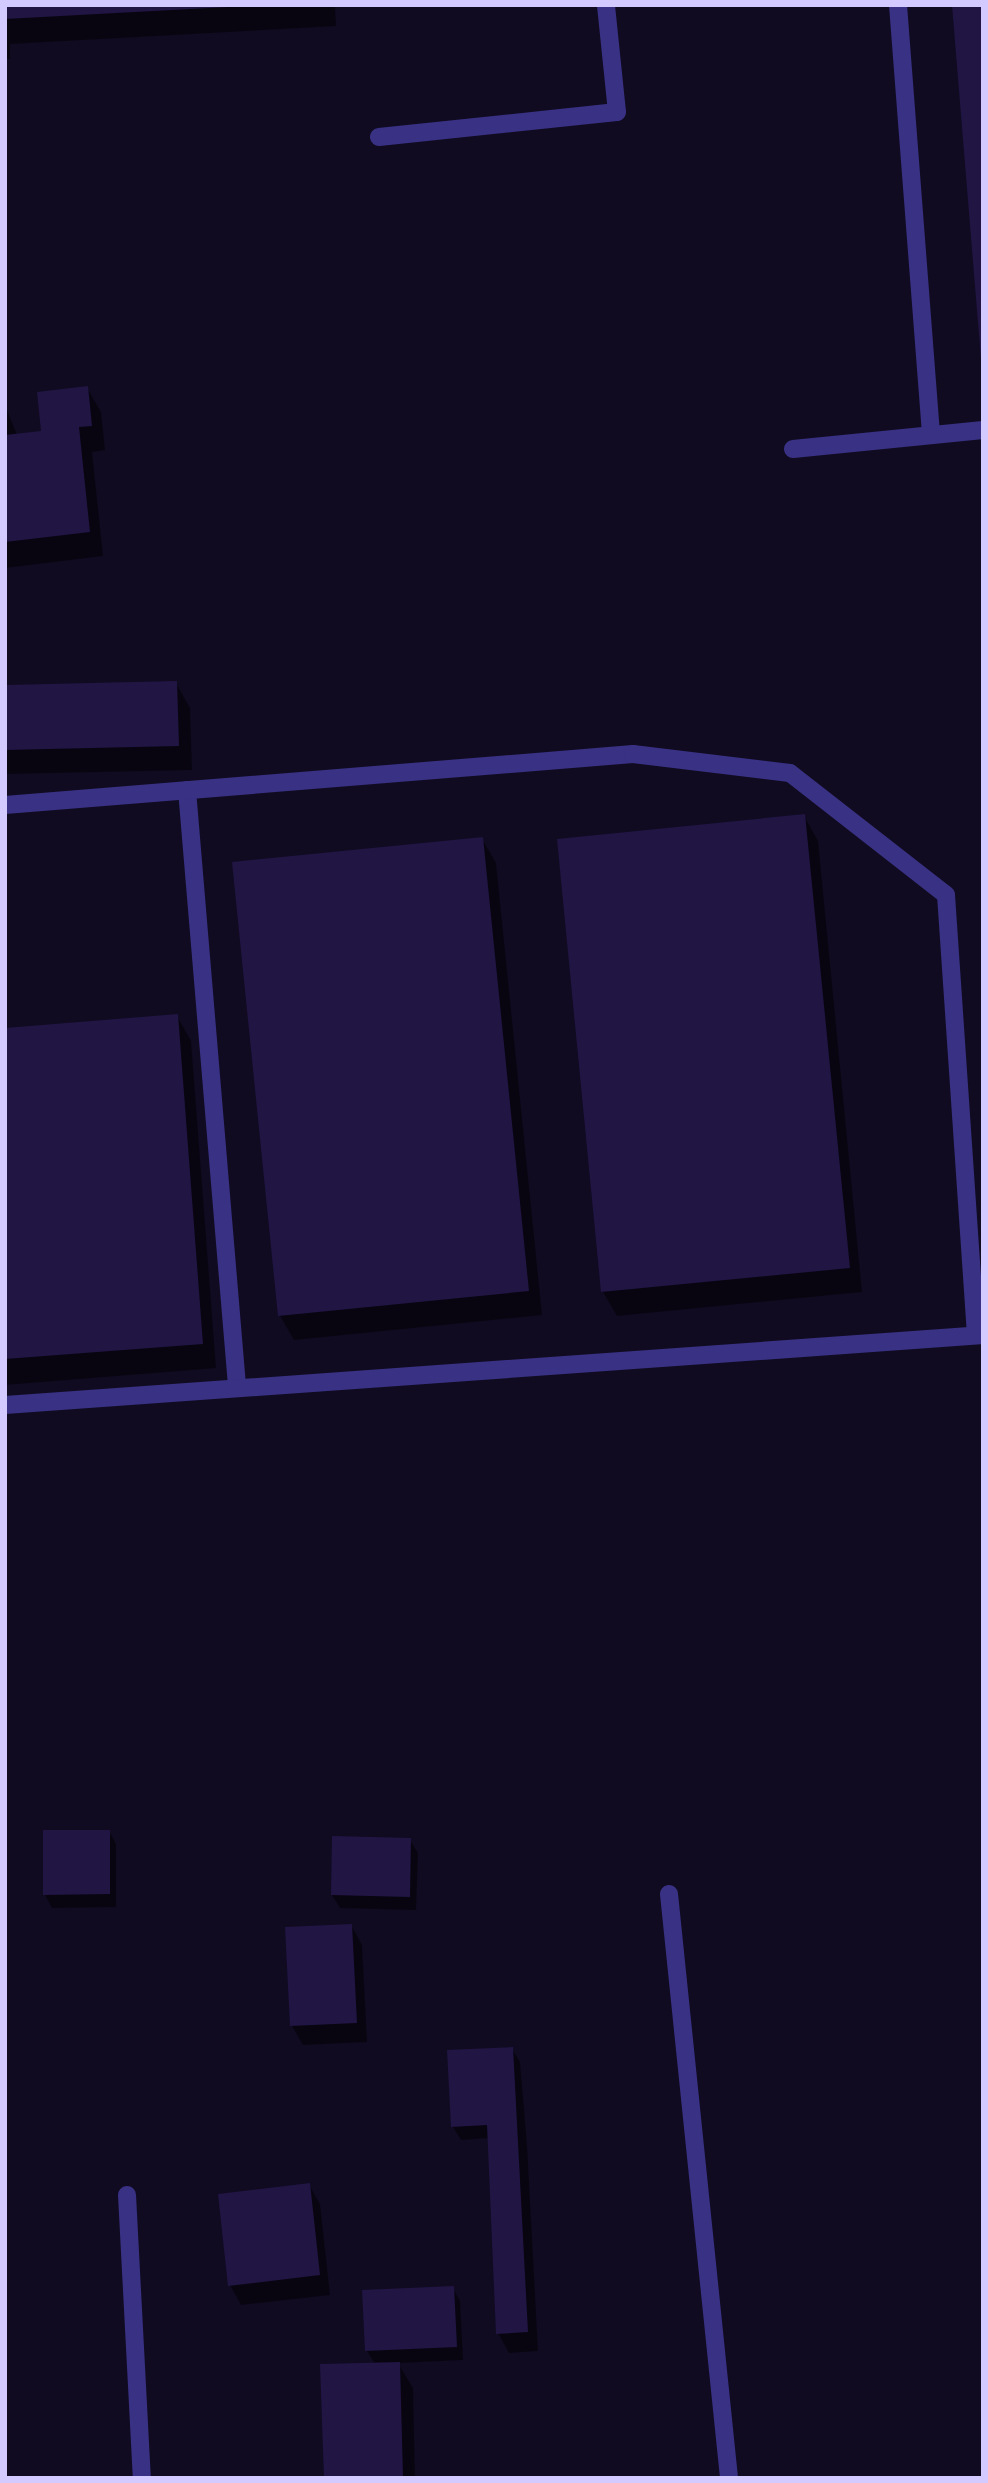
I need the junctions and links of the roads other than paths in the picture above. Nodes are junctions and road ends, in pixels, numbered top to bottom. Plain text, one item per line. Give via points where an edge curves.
1 (606, 5) edge
2 (898, 5) edge
3 (379, 137) dead end
4 (983, 430) edge
5 (932, 435) junction
6 (793, 449) dead end
7 (187, 790) junction
8 (5, 805) edge
9 (979, 1335) edge
10 (237, 1386) junction
11 (5, 1405) edge
12 (669, 1894) dead end
13 (127, 2195) dead end
14 (142, 2478) edge
15 (729, 2478) edge

1 - 3 lane via 617,112
2 - 5 lane
4 - 5 lane
5 - 6 lane
7 - 8 lane
7 - 9 lane via 633,754 790,773 946,894
7 - 10 lane
9 - 10 lane
10 - 11 lane
12 - 15 lane
13 - 14 lane

